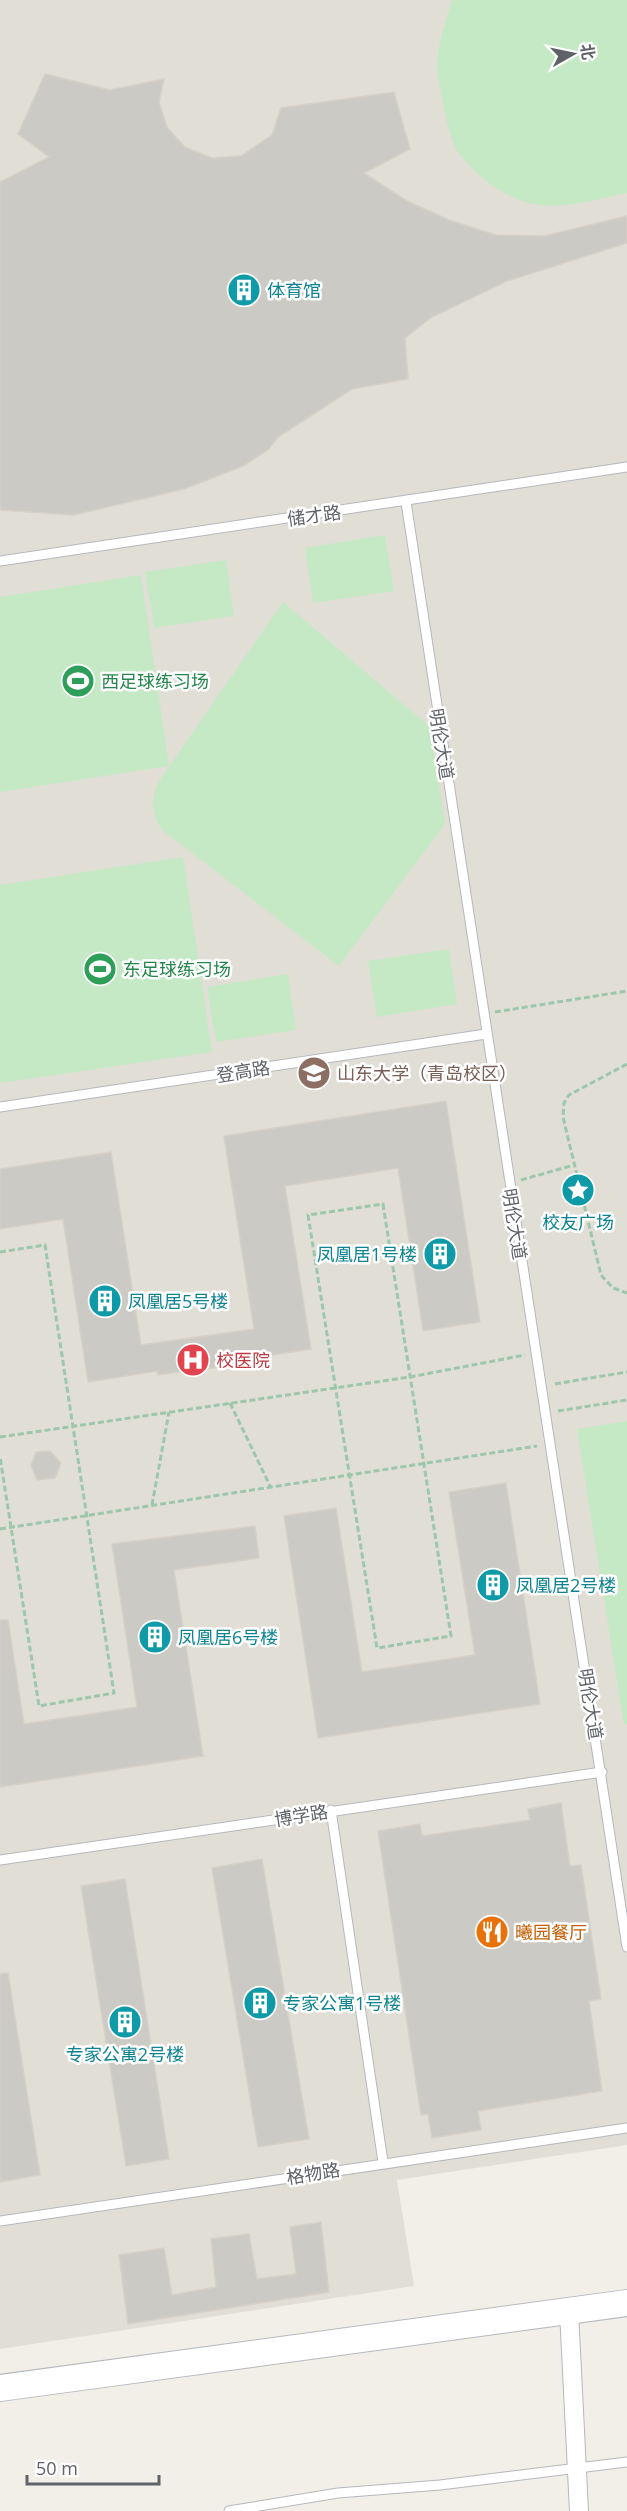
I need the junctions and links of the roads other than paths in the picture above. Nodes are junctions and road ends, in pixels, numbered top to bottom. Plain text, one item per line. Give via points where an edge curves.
1 (627, 467) edge
2 (406, 501) junction
3 (0, 561) edge
4 (486, 1034) junction
5 (0, 1107) edge
6 (602, 1772) junction
7 (331, 1810) junction
8 (0, 1860) edge
9 (627, 1947) edge
10 (627, 2128) edge
11 (383, 2162) junction
12 (0, 2221) edge
13 (627, 2303) edge
14 (568, 2311) junction
15 (0, 2388) edge
16 (627, 2462) edge
17 (577, 2466) junction
18 (229, 2511) edge
19 (579, 2511) edge

1 - 2 lane, 储才路
2 - 3 lane, 储才路
2 - 4 lane, 明伦大道
4 - 5 lane, 登高路
4 - 6 lane, 明伦大道
6 - 7 lane, 博学路
6 - 9 lane, 明伦大道
7 - 8 lane, 博学路
7 - 11 lane
10 - 11 lane, 格物路
11 - 12 lane, 格物路
13 - 14 main road
14 - 15 main road
14 - 17 street
16 - 17 lane
17 - 18 lane via 440,2485 338,2493
17 - 19 street

